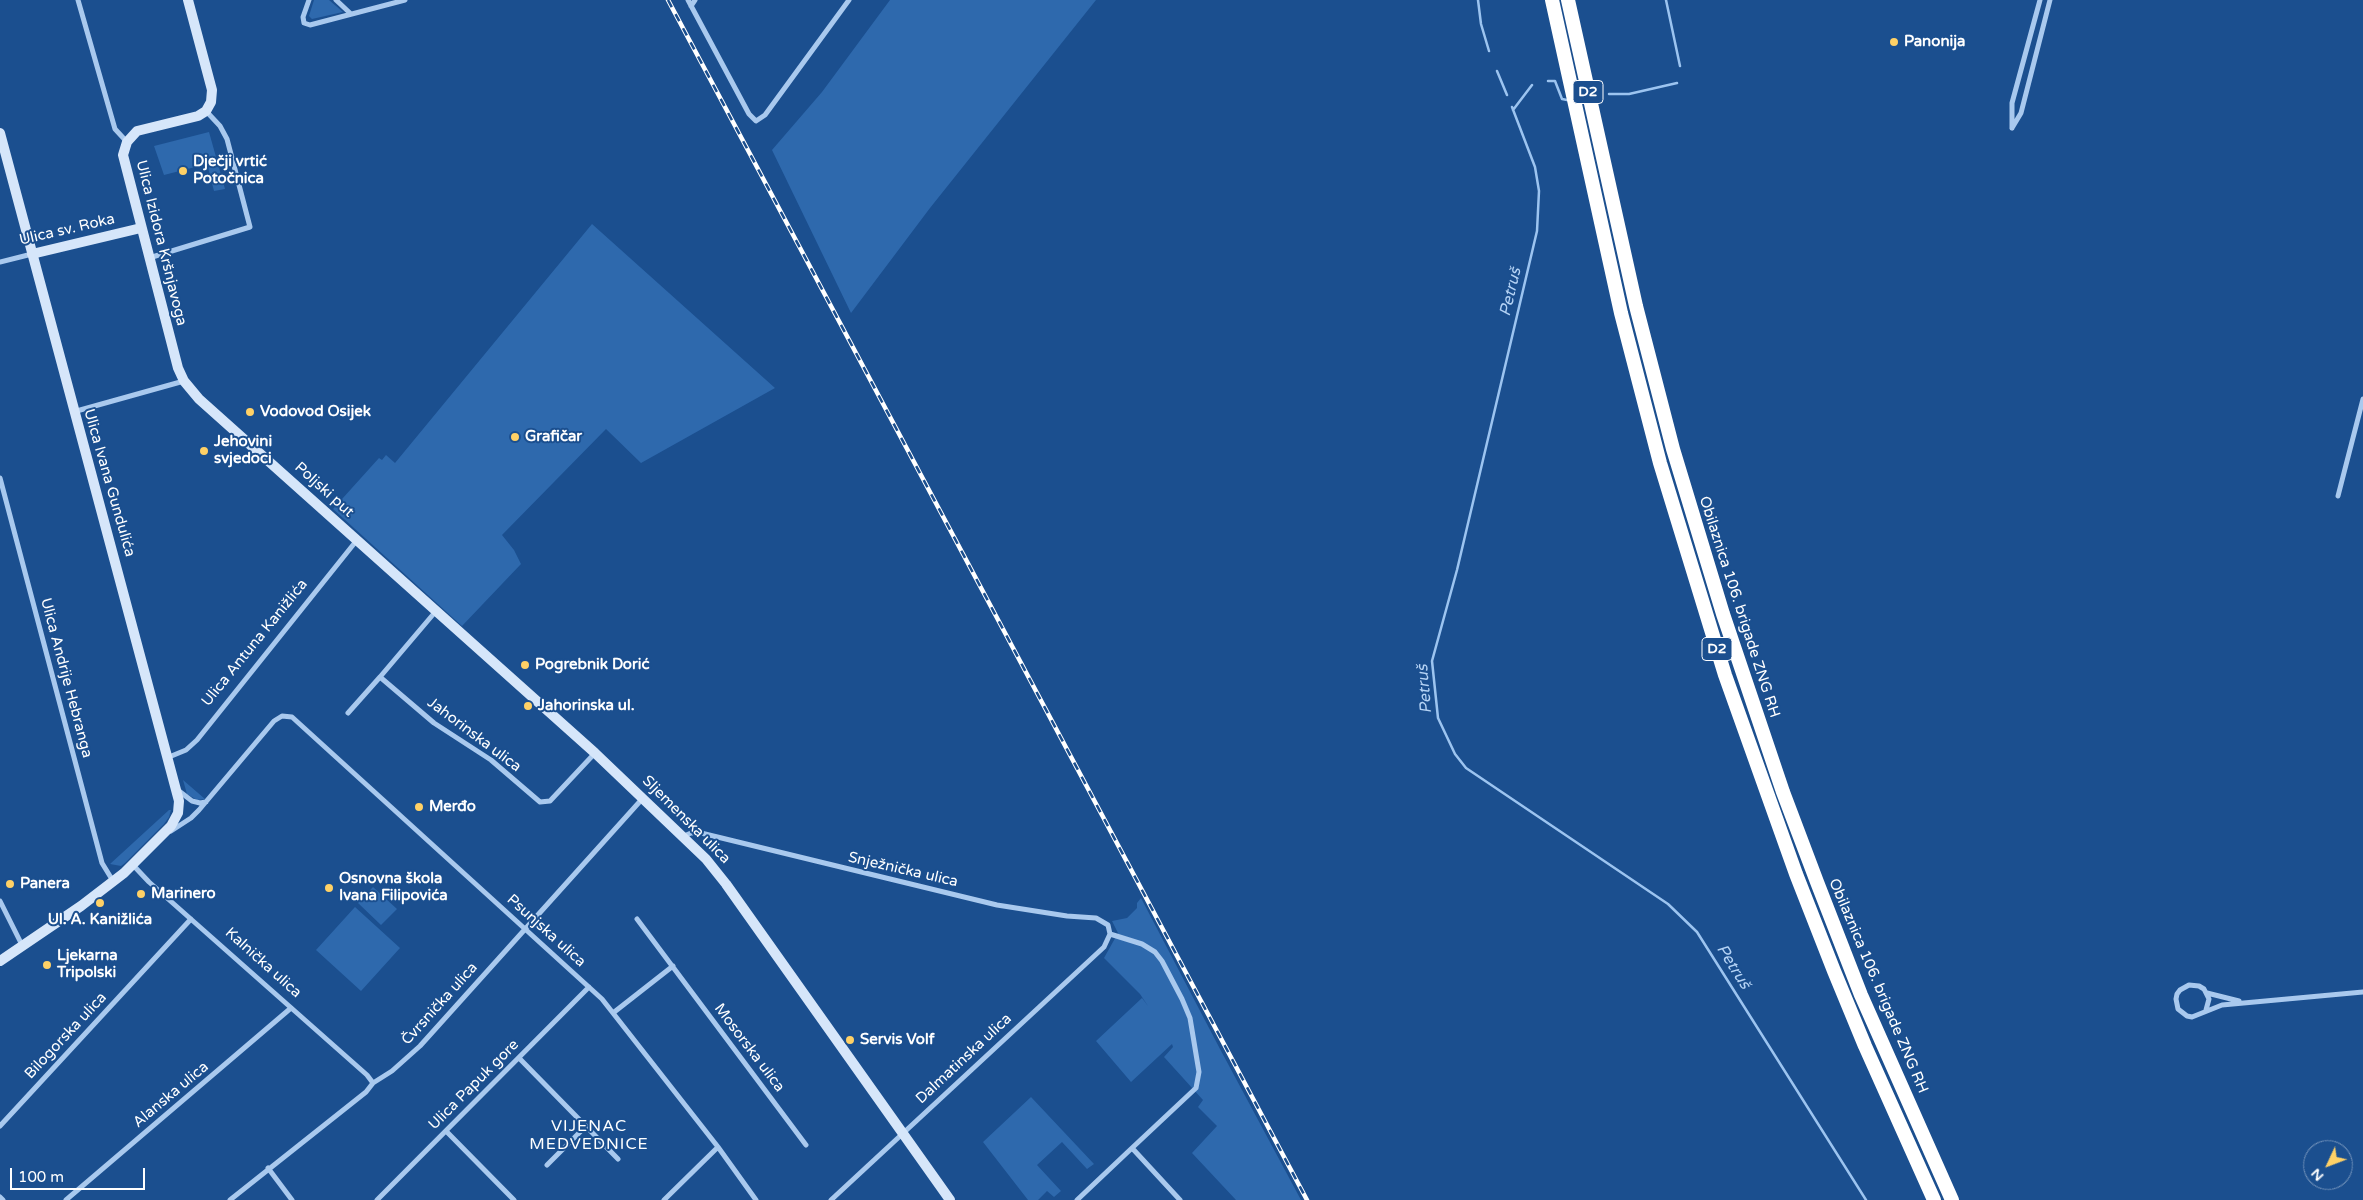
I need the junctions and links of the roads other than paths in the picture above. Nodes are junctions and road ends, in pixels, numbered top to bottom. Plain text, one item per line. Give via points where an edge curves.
1 (78, 0) edge
2 (188, 0) edge
3 (309, 0) edge
4 (336, 0) edge
5 (405, 0) edge
6 (688, 0) edge
7 (695, 0) edge
8 (849, 0) edge
9 (1552, 0) edge
10 (1568, 0) edge
11 (2040, 0) edge
12 (2050, 0) edge
13 (691, 6) junction
14 (351, 14) junction
15 (206, 111) junction
16 (0, 133) edge
17 (126, 142) junction
18 (141, 228) junction
19 (32, 254) junction
20 (149, 258) junction
21 (0, 262) edge
22 (184, 381) junction
23 (2363, 399) edge
24 (73, 412) junction
25 (0, 478) edge
26 (2338, 496) dead end
27 (357, 540) junction
28 (436, 611) junction
29 (380, 677) junction
30 (348, 714) dead end
31 (595, 753) junction
32 (169, 756) junction
33 (178, 790) junction
34 (643, 798) junction
35 (206, 802) junction
36 (162, 836) junction
37 (684, 836) junction
38 (132, 864) junction
39 (114, 881) junction
40 (0, 900) edge
41 (190, 919) junction
42 (637, 919) dead end
43 (524, 928) junction
44 (1110, 934) junction
45 (22, 946) junction
46 (0, 961) edge
47 (673, 966) junction
48 (589, 987) junction
49 (2363, 992) edge
50 (2207, 993) junction
51 (2247, 1002) junction
52 (291, 1008) junction
53 (2206, 1010) junction
54 (613, 1013) junction
55 (519, 1058) junction
56 (373, 1083) junction
57 (0, 1126) edge
58 (586, 1126) junction
59 (446, 1131) junction
60 (902, 1134) junction
61 (806, 1145) dead end
62 (718, 1147) junction
63 (1132, 1148) junction
64 (618, 1159) dead end
65 (547, 1165) dead end
66 (268, 1168) junction
67 (0, 1197) edge
68 (3, 1200) edge
69 (66, 1200) edge
70 (230, 1200) edge
71 (292, 1200) edge
72 (377, 1200) edge
73 (514, 1200) edge
74 (664, 1200) edge
75 (756, 1200) edge
76 (831, 1200) edge
77 (950, 1200) edge
78 (1077, 1200) edge
79 (1180, 1200) edge
80 (1934, 1200) edge
81 (1952, 1200) edge

1 - 17 street, Ulica Izidora Kršnjavoga via 113,123
2 - 15 street via 212,90
3 - 14 street via 303,17 306,24 314,25
4 - 14 street
5 - 14 street
6 - 13 street
7 - 13 street
8 - 13 street via 765,114 756,121 749,114
9 - 80 highway, D2 via 1623,322 1660,463 1719,656 1830,963
10 - 81 highway, Obilaznica 106. brigade ZNG RH / D2 via 1614,213 1694,524 1783,792 1858,987
11 - 12 street via 2012,103 2012,128 2021,113
15 - 17 street via 198,116 142,129
15 - 20 street via 220,126 226,139 250,227
16 - 19 street, Ulica Ivana Gundulića
17 - 18 street, Ulica Izidora Kršnjavoga via 124,162
18 - 19 street, Ulica sv. Roka
18 - 20 street, Ulica Izidora Kršnjavoga
19 - 21 street, Ulica sv. Roka
19 - 24 street, Ulica Ivana Gundulića
20 - 22 street, Ulica Izidora Kršnjavoga
22 - 24 street
22 - 27 street, Poljski put via 199,399
23 - 26 street
24 - 32 street, Ulica Ivana Gundulića
25 - 39 street, Ulica Andrije Hebranga via 102,863
27 - 28 street, Sljemenska ulica
27 - 32 street, Ulica Antuna Kanižlića via 197,740 186,750
28 - 29 street
28 - 31 street, Sljemenska ulica
29 - 30 street
29 - 31 street, Jahorinska ulica via 434,723 491,760 540,802 550,801
31 - 34 street, Sljemenska ulica
32 - 33 street, Ulica Ivana Gundulića
33 - 35 street via 192,801
33 - 36 street, Ulica Ivana Gundulića via 178,813
34 - 37 street, Sljemenska ulica
34 - 43 street, Čvrsnička ulica
35 - 36 street via 191,818
35 - 43 street, Psunjska ulica via 274,721 289,716
36 - 38 street
37 - 44 street, Snježnička ulica via 701,833 988,902 1096,918 1108,925
37 - 60 street, Sljemenska ulica via 726,884
38 - 39 street
38 - 41 street, Kalnička ulica
39 - 45 street
40 - 45 street
41 - 52 street, Kalnička ulica
41 - 57 street, Bilogorska ulica
42 - 47 street, Mosorska ulica
43 - 48 street, Psunjska ulica
43 - 56 street, Čvrsnička ulica via 420,1046
44 - 60 street, Dalmatinska ulica via 1104,946
44 - 63 street via 1142,944 1162,961 1190,1018 1199,1072 1196,1088
45 - 46 street
47 - 54 street
47 - 61 street, Mosorska ulica
48 - 54 street, Psunjska ulica
48 - 55 street, Ulica Papuk gore
49 - 51 street
50 - 51 street
50 - 53 street
50 - 53 street via 2199,986 2189,985 2180,990 2176,999 2178,1009 2187,1016 2198,1016
51 - 53 street
52 - 56 street, Kalnička ulica
52 - 69 street, Alanska ulica
54 - 62 street, Psunjska ulica
55 - 58 street
55 - 59 street, Ulica Papuk gore
56 - 66 street, Čvrsnička ulica via 366,1092
58 - 64 street
58 - 65 street
59 - 72 street, Ulica Papuk gore
59 - 73 street
60 - 76 street, Dalmatinska ulica
60 - 77 street, Sljemenska ulica
62 - 74 street
62 - 75 street, Psunjska ulica
63 - 78 street
63 - 79 street
66 - 70 street, Čvrsnička ulica
66 - 71 street
67 - 68 street

